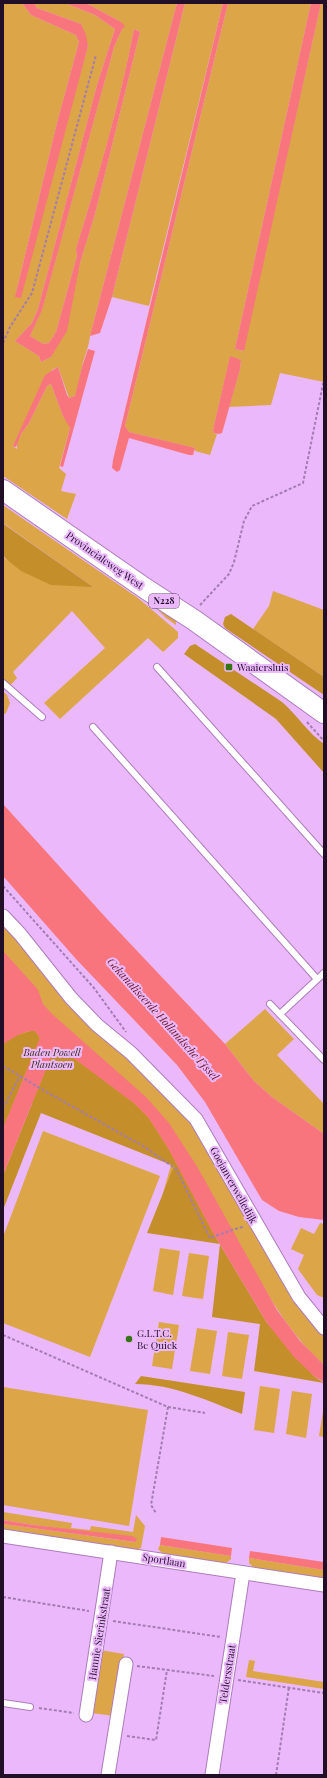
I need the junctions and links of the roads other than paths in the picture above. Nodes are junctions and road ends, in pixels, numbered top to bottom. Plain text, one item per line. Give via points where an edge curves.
1 (3, 490) edge
2 (157, 667) dead end
3 (3, 683) edge
4 (324, 714) edge
5 (42, 717) dead end
6 (93, 727) dead end
7 (324, 854) edge
8 (3, 916) edge
9 (324, 973) edge
10 (317, 979) junction
11 (270, 1004) dead end
12 (280, 1014) junction
13 (324, 1060) edge
14 (324, 1328) edge
15 (3, 1536) edge
16 (111, 1552) junction
17 (243, 1573) junction
18 (324, 1585) edge
19 (126, 1664) dead end
20 (3, 1703) edge
21 (30, 1707) dead end
22 (86, 1715) dead end
23 (108, 1775) edge
24 (212, 1775) edge

1 - 4 main road, Provincialeweg West / N228 via 200,624
2 - 7 lane
3 - 5 lane
6 - 10 lane
8 - 14 street, Goejanverwelledijk via 71,998 97,1025 131,1053 196,1119 298,1298
9 - 10 lane
10 - 12 lane
11 - 12 lane
12 - 13 lane
15 - 16 street, Sportlaan
16 - 17 street, Sportlaan
16 - 22 street, Hannie Sierinkstraat
17 - 18 street, Sportlaan
17 - 24 street, Teldersstraat
19 - 23 street
20 - 21 lane

